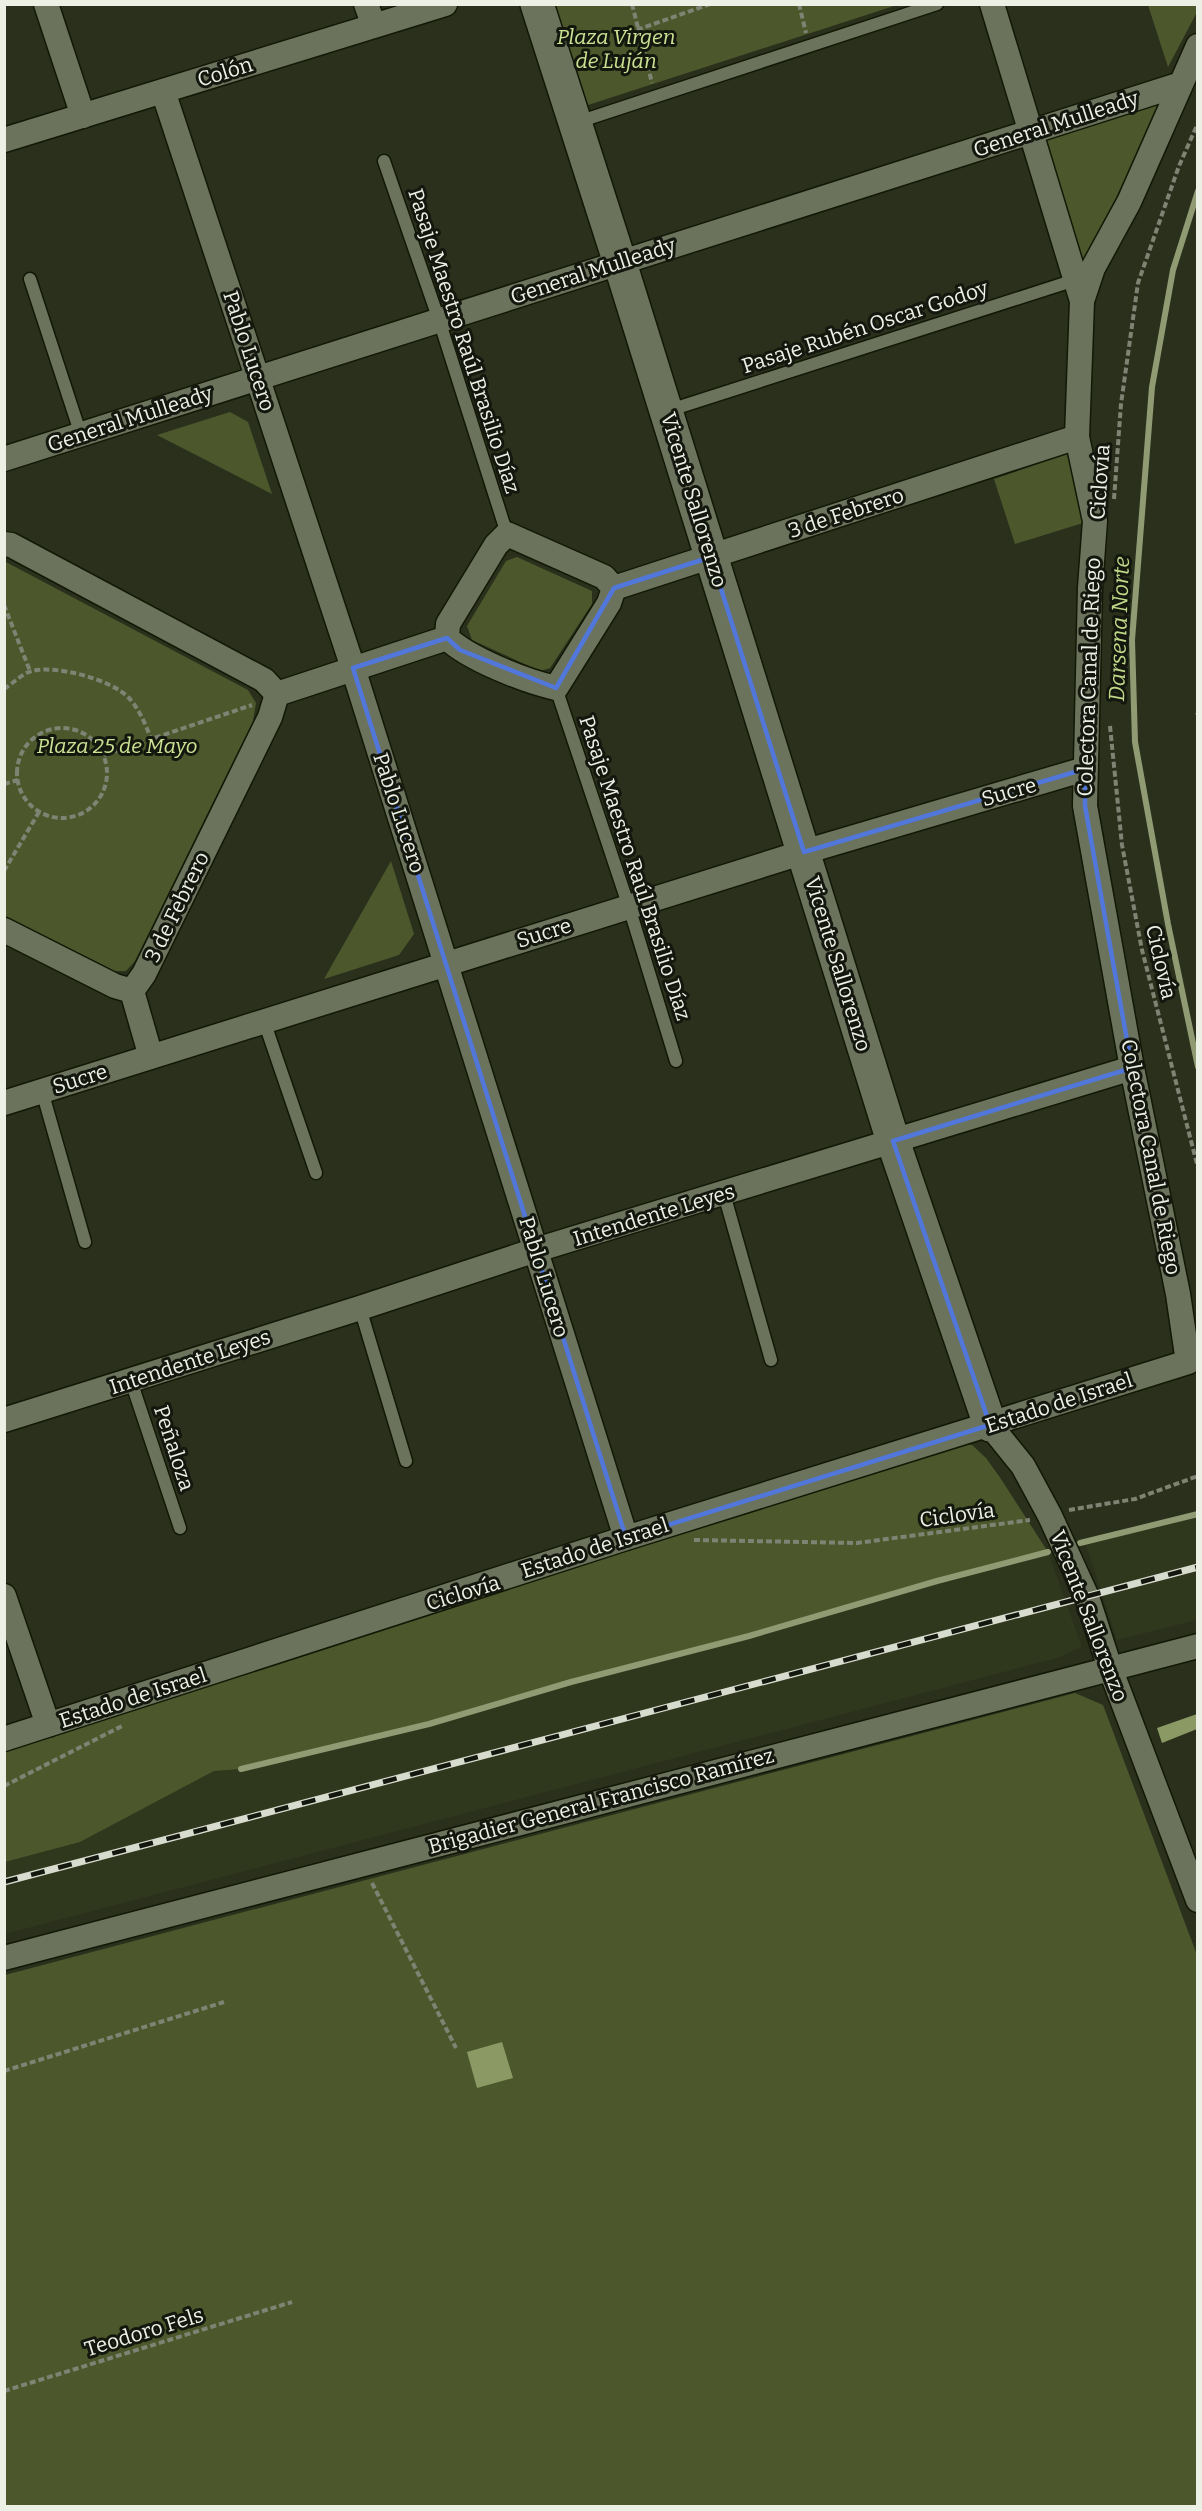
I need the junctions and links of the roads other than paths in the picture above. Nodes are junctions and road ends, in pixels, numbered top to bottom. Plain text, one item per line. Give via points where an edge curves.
1 (46, 4) edge
2 (445, 4) edge
3 (537, 4) edge
4 (937, 4) edge
5 (992, 4) edge
6 (370, 16) edge
7 (1197, 46) edge
8 (1181, 84) junction
9 (163, 91) junction
10 (83, 116) junction
11 (574, 123) junction
12 (1031, 131) junction
13 (4, 140) edge
14 (384, 161) dead end
15 (620, 262) junction
16 (30, 279) dead end
17 (1079, 291) junction
18 (439, 320) junction
19 (258, 378) junction
20 (666, 412) junction
21 (81, 435) junction
22 (1077, 437) junction
23 (4, 459) edge
24 (507, 534) junction
25 (4, 544) edge
26 (711, 557) junction
27 (614, 588) junction
28 (447, 638) junction
29 (353, 668) junction
30 (556, 688) junction
31 (267, 699) junction
32 (1085, 769) junction
33 (804, 852) junction
34 (628, 906) junction
35 (4, 930) edge
36 (447, 964) junction
37 (132, 990) junction
38 (264, 1021) junction
39 (152, 1057) junction
40 (676, 1061) dead end
41 (1132, 1068) junction
42 (42, 1091) junction
43 (4, 1103) edge
44 (893, 1141) junction
45 (316, 1173) dead end
46 (724, 1194) junction
47 (86, 1242) dead end
48 (536, 1250) junction
49 (360, 1308) junction
50 (771, 1360) dead end
51 (1188, 1362) joint
52 (130, 1381) junction
53 (4, 1420) edge
54 (990, 1425) junction
55 (406, 1461) dead end
56 (180, 1528) dead end
57 (626, 1538) junction
58 (4, 1596) edge
59 (1197, 1646) edge
60 (1110, 1668) junction
61 (48, 1725) junction
62 (4, 1739) edge
63 (1197, 1900) edge
64 (4, 1958) edge

1 - 10 street
2 - 6 street, Colón
3 - 11 street, Vicente Sallorenzo
4 - 11 lane
5 - 12 street
6 - 9 street, Colón
7 - 8 street, Colectora Canal de Riego
8 - 12 street, General Mulleady
8 - 17 street, Colectora Canal de Riego via 1129,202
9 - 10 street, Colón
9 - 19 street, Pablo Lucero
10 - 13 street, Colón
11 - 15 street, Vicente Sallorenzo
12 - 15 street, General Mulleady
12 - 17 street
14 - 18 lane, Pasaje Maestro Raúl Brasilio Díaz
15 - 18 street, General Mulleady
15 - 20 street, Vicente Sallorenzo
16 - 21 lane
17 - 20 lane, Pasaje Rubén Oscar Godoy
17 - 22 street, Colectora Canal de Riego
18 - 19 street, General Mulleady
18 - 24 lane, Pasaje Maestro Raúl Brasilio Díaz
19 - 21 street, General Mulleady
19 - 29 street, Pablo Lucero
20 - 26 street, Vicente Sallorenzo
21 - 23 street, General Mulleady
22 - 26 street, 3 de Febrero
22 - 32 street, Colectora Canal de Riego via 1095,521
24 - 27 street via 604,577
24 - 28 street via 496,545 448,624
25 - 31 street via 264,680
26 - 27 street, 3 de Febrero
26 - 33 street, Vicente Sallorenzo
27 - 30 street via 609,603
28 - 29 street
28 - 30 street via 460,650
29 - 31 street
29 - 36 street, Pablo Lucero
30 - 34 lane, Pasaje Maestro Raúl Brasilio Díaz
31 - 37 street, 3 de Febrero via 270,717 144,974
32 - 33 street, Sucre
32 - 41 street, Colectora Canal de Riego via 1085,806
33 - 34 street, Sucre
33 - 44 street, Vicente Sallorenzo
34 - 36 street, Sucre
34 - 40 lane, Pasaje Maestro Raúl Brasilio Díaz
35 - 37 street via 115,986
36 - 38 street, Sucre
36 - 48 street, Pablo Lucero
37 - 39 street
38 - 39 street, Sucre
38 - 45 lane
39 - 42 street, Sucre
41 - 44 street, Intendente Leyes
41 - 51 street, Colectora Canal de Riego
42 - 43 street, Sucre
42 - 47 lane
44 - 46 street, Intendente Leyes
44 - 54 street, Vicente Sallorenzo
46 - 48 street, Intendente Leyes
46 - 50 lane
48 - 49 street, Intendente Leyes
48 - 57 street, Pablo Lucero
49 - 52 street, Intendente Leyes
49 - 55 lane
51 - 54 street, Estado de Israel
52 - 53 street, Intendente Leyes
52 - 56 lane, Peñaloza
54 - 57 street, Estado de Israel
54 - 60 street, Vicente Sallorenzo via 1023,1466 1050,1516 1087,1598
57 - 61 street, Estado de Israel
58 - 61 street
59 - 60 street, Brigadier General Francisco Ramírez
60 - 63 street, Vicente Sallorenzo
60 - 64 street, Brigadier General Francisco Ramírez
61 - 62 street, Estado de Israel

